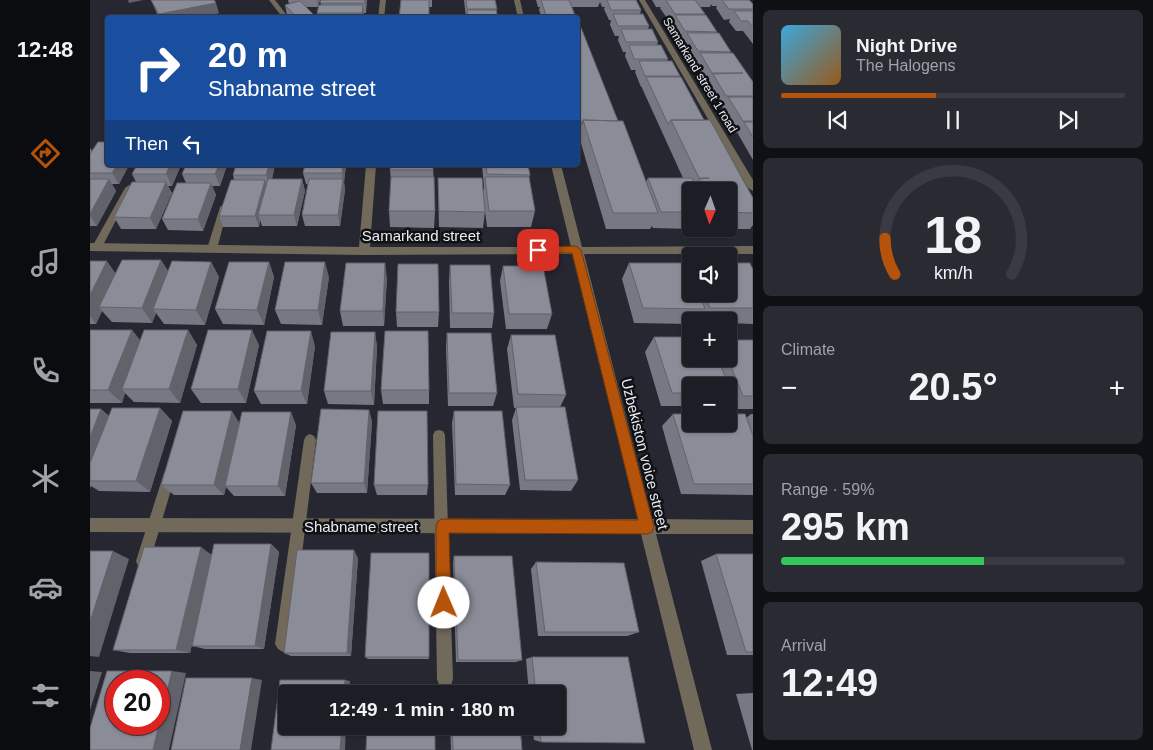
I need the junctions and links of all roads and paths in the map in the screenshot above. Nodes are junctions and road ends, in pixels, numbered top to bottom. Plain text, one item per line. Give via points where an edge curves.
1 (272, 0) edge
2 (383, 0) edge
3 (517, 0) edge
4 (642, 0) edge
5 (284, 15) edge
6 (381, 15) edge
7 (520, 15) edge
8 (371, 167) edge
9 (556, 167) edge
10 (130, 187) edge
11 (753, 188) edge
12 (228, 194) edge
13 (94, 247) edge
14 (212, 249) junction
15 (364, 250) junction
16 (576, 250) junction
17 (753, 250) edge
18 (439, 435) dead end
19 (310, 440) dead end
20 (175, 457) edge
21 (154, 524) junction
22 (90, 525) edge
23 (297, 525) junction
24 (442, 526) junction
25 (647, 527) junction
26 (753, 527) edge
27 (140, 571) edge
28 (283, 644) edge
29 (445, 679) dead end
30 (703, 750) edge

1 - 5 lane
2 - 6 street
3 - 7 street
4 - 11 street, Samarkand street 1 road
8 - 15 street
9 - 16 street, Uzbekiston voice street
10 - 13 lane
12 - 14 lane
13 - 14 street, Samarkand street
14 - 15 street, Samarkand street
15 - 16 street, Samarkand street
16 - 17 street, Samarkand street
16 - 25 street, Uzbekiston voice street
18 - 24 lane
19 - 23 lane
20 - 21 lane
21 - 22 street, Shabname street
21 - 23 street, Shabname street
21 - 27 lane
23 - 24 street, Shabname street
23 - 28 lane
24 - 25 street, Shabname street
24 - 29 lane
25 - 26 street, Shabname street
25 - 30 street, Uzbekiston voice street

